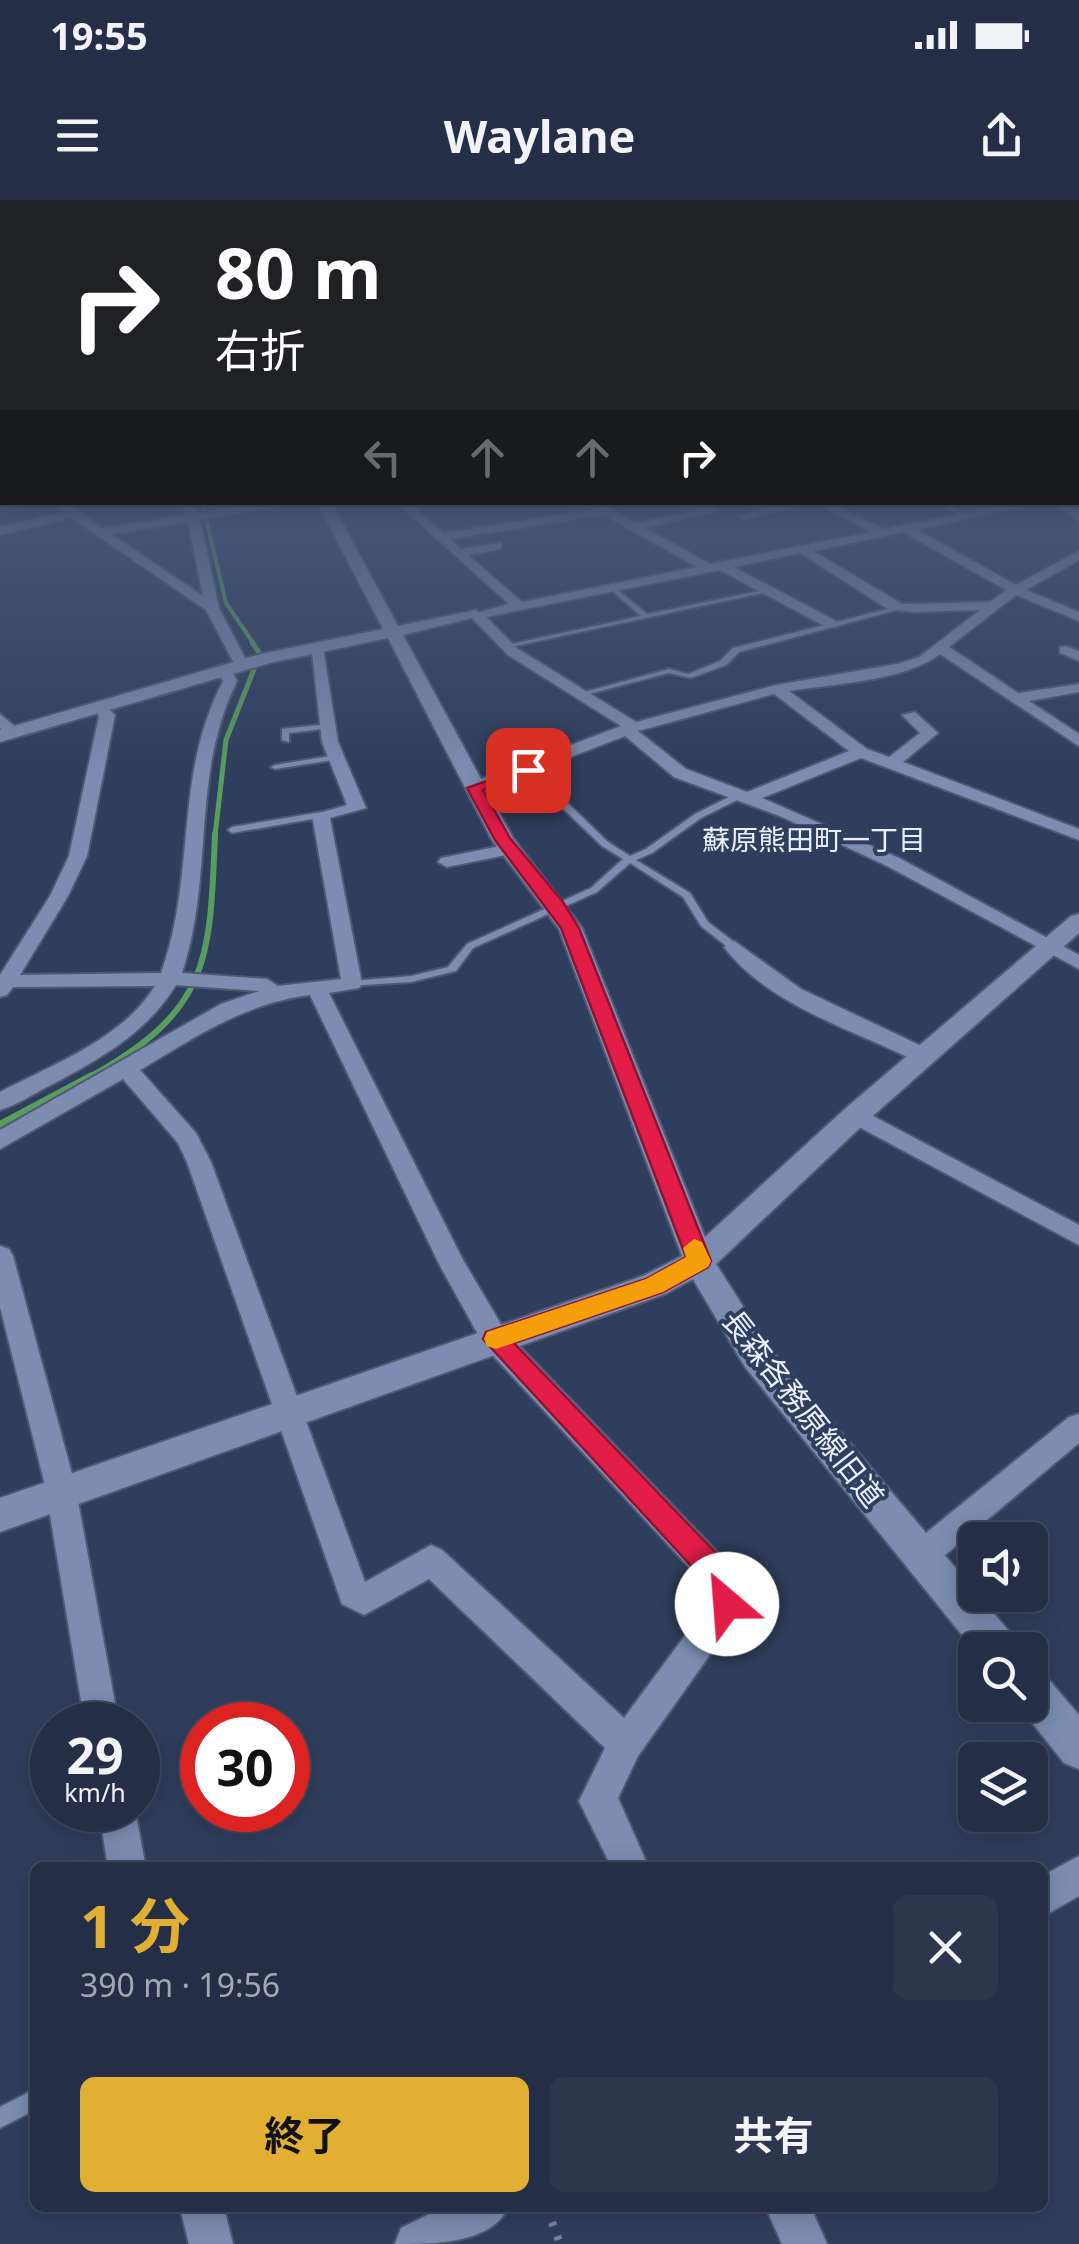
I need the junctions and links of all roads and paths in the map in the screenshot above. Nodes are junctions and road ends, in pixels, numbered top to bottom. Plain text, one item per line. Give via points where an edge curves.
1 (178, 585) edge
2 (208, 585) edge
3 (369, 585) edge
4 (495, 585) edge
5 (624, 585) edge
6 (755, 585) edge
7 (859, 585) edge
8 (1007, 585) edge
9 (1026, 585) edge
10 (611, 588) junction
11 (1017, 591) junction
12 (769, 592) junction
13 (519, 606) junction
14 (995, 606) junction
15 (212, 608) junction
16 (899, 608) junction
17 (476, 614) junction
18 (1079, 616) edge
19 (646, 617) junction
20 (831, 624) junction
21 (394, 631) junction
22 (506, 646) junction
23 (316, 647) junction
24 (941, 648) junction
25 (238, 668) junction
26 (1079, 688) edge
27 (776, 689) junction
28 (581, 694) junction
29 (1017, 698) junction
30 (100, 707) junction
31 (910, 716) dead end
32 (328, 726) junction
33 (630, 728) junction
34 (4, 729) edge
35 (286, 740) dead end
36 (1079, 741) edge
37 (861, 752) junction
38 (336, 757) junction
39 (892, 763) junction
40 (275, 766) dead end
41 (528, 770) junction
42 (474, 788) junction
43 (744, 796) junction
44 (321, 815) junction
45 (232, 830) dead end
46 (1079, 835) edge
47 (510, 849) junction
48 (628, 860) junction
49 (447, 862) dead end
50 (557, 906) junction
51 (1079, 921) edge
52 (1050, 946) junction
53 (734, 948) joint
54 (1079, 964) edge
55 (178, 980) junction
56 (352, 984) junction
57 (5, 986) edge
58 (316, 987) junction
59 (274, 993) junction
60 (924, 1056) junction
61 (126, 1067) junction
62 (0, 1102) edge
63 (856, 1115) junction
64 (0, 1141) edge
65 (1079, 1236) edge
66 (0, 1256) edge
67 (699, 1261) junction
68 (495, 1339) junction
69 (290, 1414) junction
70 (1079, 1426) edge
71 (61, 1490) junction
72 (0, 1514) edge
73 (921, 1556) junction
74 (984, 1632) edge
75 (98, 1702) edge
76 (1048, 1710) edge
77 (626, 1744) junction
78 (1079, 1748) edge
79 (121, 1832) edge
80 (126, 1862) edge
81 (628, 1862) edge
82 (1079, 1875) edge
83 (1048, 1894) edge
84 (30, 2103) edge
85 (0, 2118) edge
86 (203, 2212) edge
87 (478, 2212) edge
88 (548, 2212) edge
89 (790, 2212) edge
90 (211, 2244) edge
91 (417, 2244) edge
92 (560, 2244) edge
93 (805, 2244) edge

1 - 15 street
2 - 15 street
3 - 21 street, 長森各務原線旧道
4 - 13 street
5 - 10 street
6 - 12 street
7 - 16 street
8 - 11 street
9 - 11 street
10 - 13 street
10 - 19 lane
11 - 14 street
11 - 18 street
12 - 19 lane
12 - 20 street
13 - 17 street
14 - 16 street
14 - 24 street
15 - 25 street
16 - 20 lane
17 - 21 street
17 - 22 street
19 - 22 lane
20 - 28 lane via 736,650 723,663 688,676 669,671
21 - 23 street
21 - 42 street, 長森各務原線旧道
22 - 28 street
23 - 25 street
23 - 32 street
24 - 27 street via 900,668
24 - 29 street
25 - 30 street
25 - 55 street via 206,737
26 - 29 street
27 - 33 street
27 - 37 street
28 - 33 street
29 - 36 street
30 - 34 street
30 - 57 street via 107,715 78,856
31 - 39 street via 930,734
32 - 35 lane via 286,731
32 - 38 street
33 - 41 street
33 - 43 street via 680,773
37 - 39 street
37 - 43 street
38 - 40 lane
38 - 44 street via 357,808
39 - 46 street
41 - 42 street
41 - 48 lane
42 - 47 street, 長森各務原線旧道
43 - 48 lane
43 - 52 street via 893,862
44 - 45 lane
44 - 56 street
47 - 49 street
47 - 50 street, 長森各務原線旧道
48 - 50 lane via 594,890
48 - 53 lane via 688,895 704,924
50 - 56 lane via 470,946 452,969
50 - 67 street, 長森各務原線旧道
51 - 52 street
52 - 54 street
52 - 60 street
53 - 60 street via 782,986
55 - 57 street
55 - 59 street via 267,984
55 - 62 street via 124,1032
56 - 58 street
58 - 59 street
58 - 68 street
59 - 61 street via 228,1009
60 - 63 street
61 - 64 street
61 - 69 street via 188,1139 199,1162
63 - 65 street
63 - 67 street
66 - 71 street
67 - 68 street via 654,1285
67 - 73 street, 長森各務原線旧道 via 757,1357
68 - 69 street
68 - 77 street via 729,1587 727,1604
69 - 71 street
69 - 77 street via 353,1593 364,1600 431,1560
70 - 73 street
71 - 72 street
71 - 75 street
73 - 74 street, 長森各務原線旧道
76 - 78 street
77 - 81 street via 597,1800
79 - 80 street
82 - 83 street
84 - 85 lane
86 - 90 street
87 - 91 street
88 - 92 path
89 - 93 street

